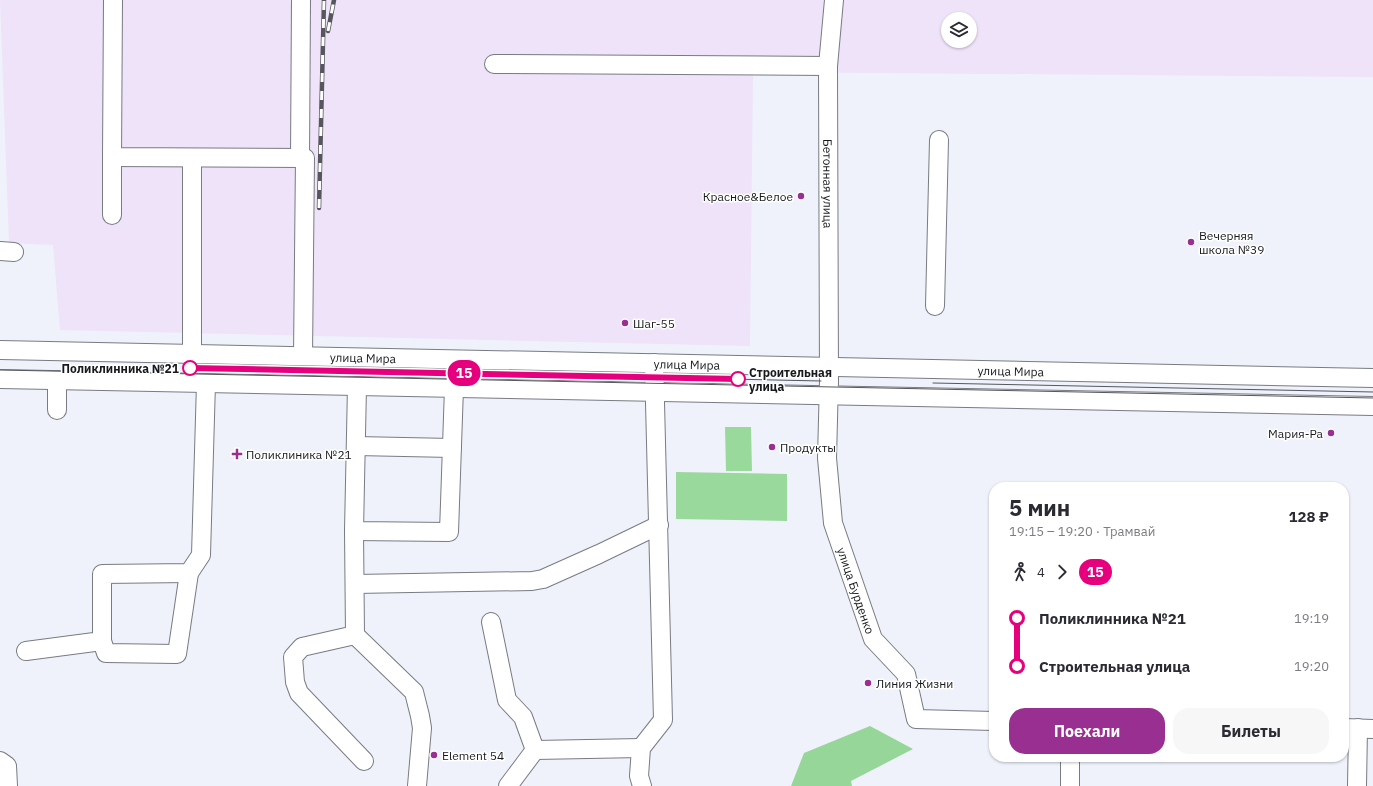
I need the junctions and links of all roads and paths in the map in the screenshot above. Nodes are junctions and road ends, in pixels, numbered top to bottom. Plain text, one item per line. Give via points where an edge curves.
1 (113, 0) edge
2 (301, 0) edge
3 (834, 0) edge
4 (494, 64) dead end
5 (828, 66) junction
6 (939, 140) dead end
7 (112, 157) junction
8 (192, 158) junction
9 (300, 158) junction
10 (112, 215) dead end
11 (935, 306) dead end
12 (0, 350) edge
13 (192, 354) junction
14 (303, 356) junction
15 (654, 363) junction
16 (829, 367) junction
17 (1373, 378) edge
18 (0, 379) edge
19 (57, 380) junction
20 (206, 383) junction
21 (357, 386) junction
22 (454, 388) junction
23 (655, 392) junction
24 (828, 396) junction
25 (1373, 406) edge
26 (57, 410) dead end
27 (356, 446) junction
28 (452, 448) junction
29 (659, 525) junction
30 (354, 531) junction
31 (188, 573) junction
32 (355, 584) junction
33 (491, 622) dead end
34 (355, 635) junction
35 (102, 641) junction
36 (26, 651) dead end
37 (989, 721) edge
38 (1358, 728) edge
39 (640, 748) junction
40 (535, 750) junction
41 (0, 761) edge
42 (364, 761) dead end
43 (1070, 762) edge
44 (8, 786) edge
45 (416, 786) edge
46 (508, 786) edge
47 (642, 786) edge
48 (1070, 786) edge
49 (1357, 786) edge

1 - 7 street
2 - 9 street
3 - 5 street, Бетонная улица
4 - 5 street
5 - 16 street, Бетонная улица
6 - 11 street
7 - 8 street
7 - 10 street
8 - 9 street
8 - 13 street
9 - 14 street via 305,158
12 - 13 street, улица Мира
13 - 14 street, улица Мира
14 - 15 street, улица Мира
15 - 16 street, улица Мира
15 - 23 street
16 - 17 street, улица Мира
16 - 24 street, Бетонная улица
18 - 19 street
19 - 20 street
19 - 26 street
20 - 21 street
20 - 31 street via 201,555
21 - 22 street
21 - 27 street
22 - 23 street
22 - 28 street
23 - 24 street
23 - 29 street
24 - 25 street
24 - 37 street, улица Бурденко via 827,458 833,523 873,639 906,674 916,719
27 - 28 street
27 - 30 street
28 - 30 street via 449,532
29 - 32 street via 599,554 532,581
29 - 39 street via 664,720
30 - 32 street
31 - 35 street via 102,574
31 - 35 street via 177,654 106,653
32 - 34 street
33 - 40 street via 507,700 523,717
34 - 42 street via 302,648 293,658 295,682 299,693
34 - 45 street via 414,692 422,728
35 - 36 street
38 - 49 street
39 - 40 street
39 - 47 street via 639,776
40 - 46 street
41 - 44 street via 7,766
43 - 48 street

